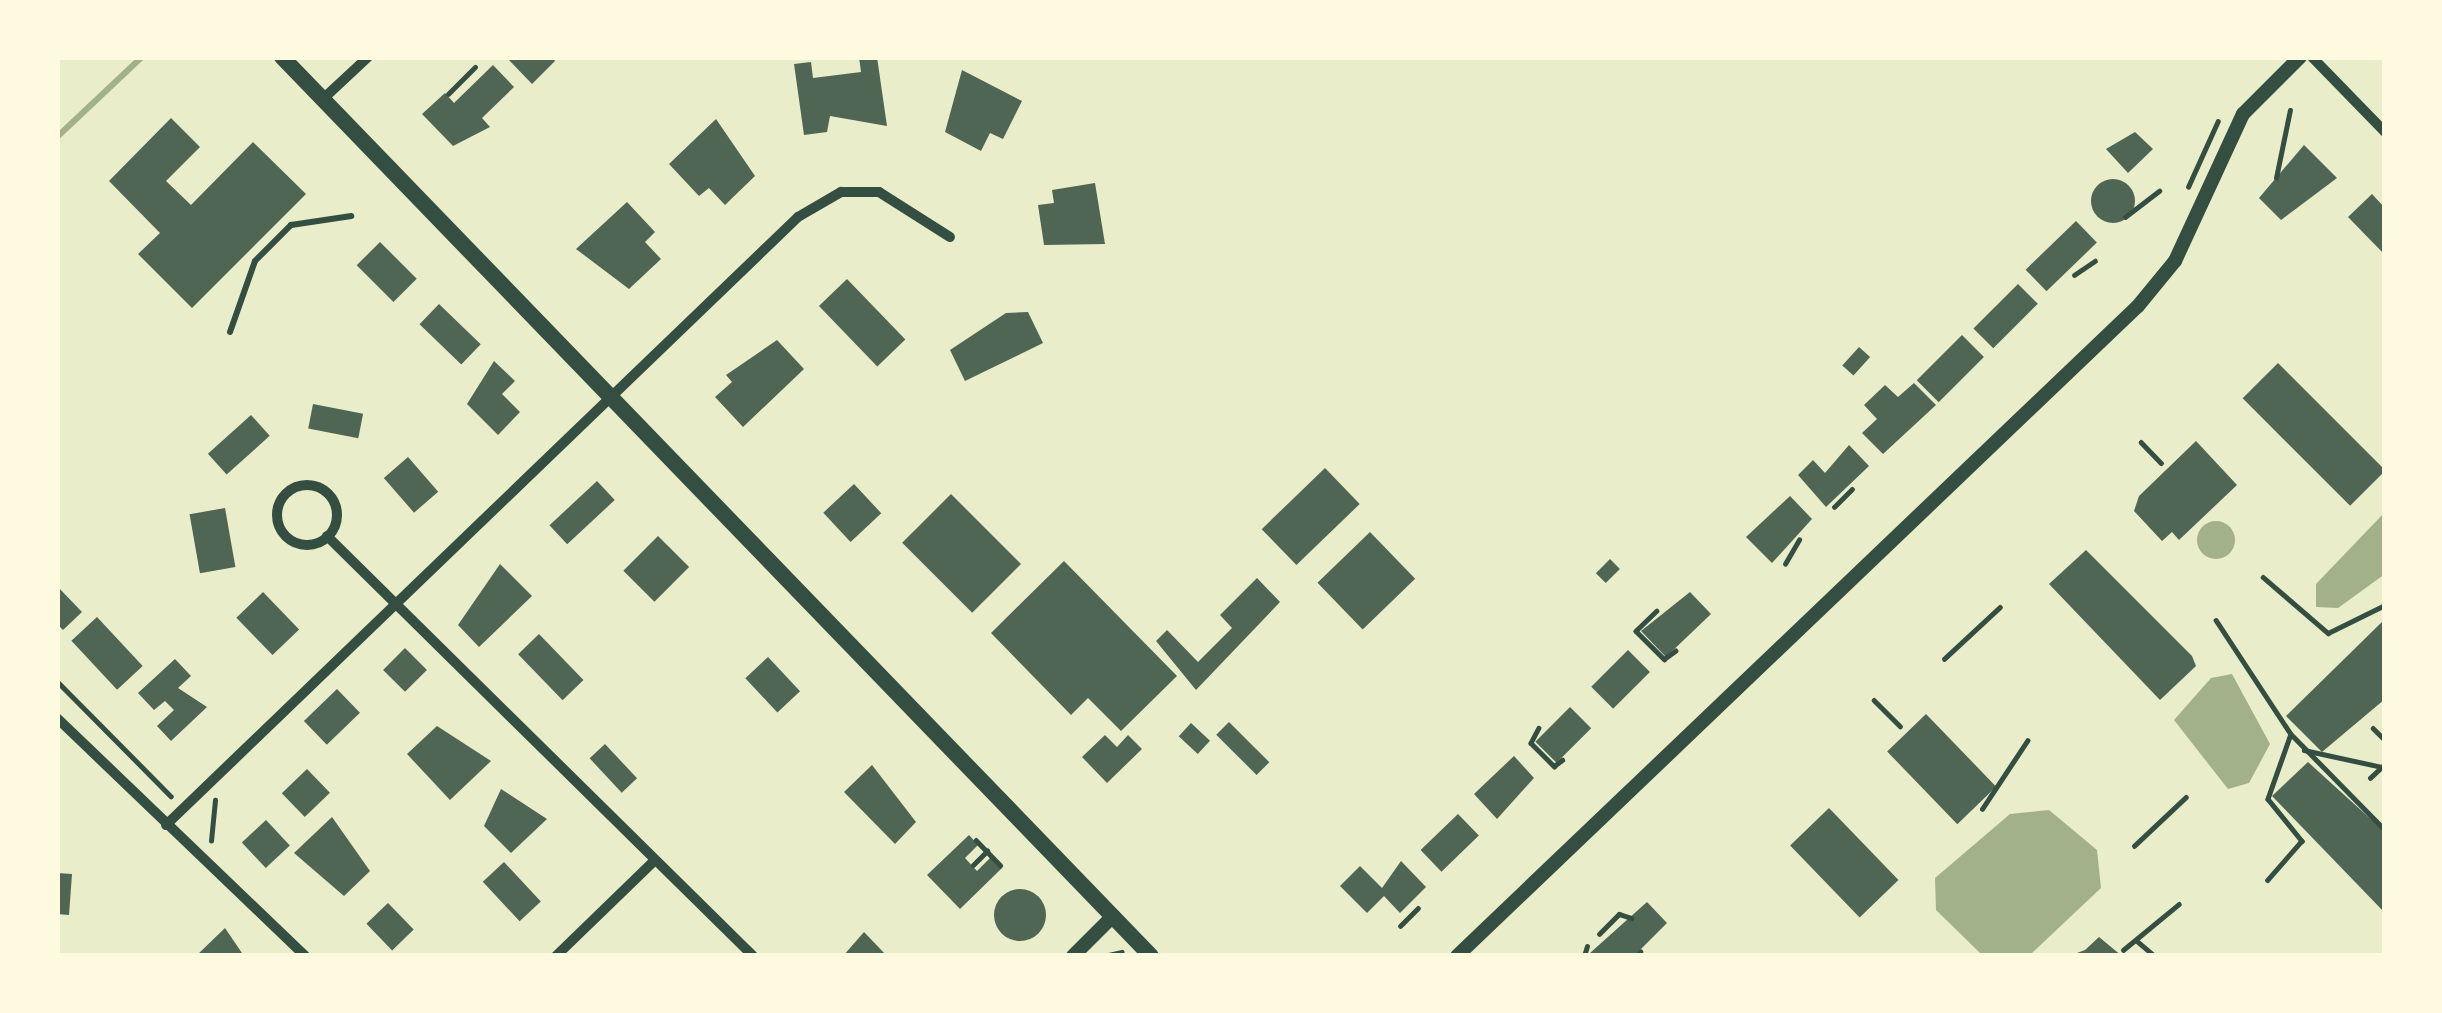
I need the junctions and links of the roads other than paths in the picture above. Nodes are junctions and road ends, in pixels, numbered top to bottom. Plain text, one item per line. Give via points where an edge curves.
1 (282, 57) edge
2 (368, 57) edge
3 (2300, 57) edge
4 (2312, 57) edge
5 (324, 98) junction
6 (2385, 132) edge
7 (351, 216) dead end
8 (950, 237) dead end
9 (230, 332) dead end
10 (612, 397) junction
11 (327, 536) junction
12 (393, 606) junction
13 (57, 718) edge
14 (166, 825) junction
15 (654, 861) junction
16 (1113, 916) junction
17 (305, 956) edge
18 (556, 956) edge
19 (753, 956) edge
20 (1073, 956) edge
21 (1151, 956) edge
22 (1457, 956) edge

1 - 5 main road
2 - 5 street
3 - 22 street via 2243,114 2175,261 2138,306
4 - 6 street
5 - 10 main road
7 - 9 lane via 291,225 255,261
8 - 10 street via 879,192 824,199
10 - 12 street
10 - 16 main road
11 - 11 street via 337,520 328,494 311,486 285,494 282,533 309,545
11 - 12 street
12 - 14 street
12 - 15 street
13 - 14 street
14 - 17 street
15 - 18 street
15 - 19 street
16 - 20 street
16 - 21 main road

